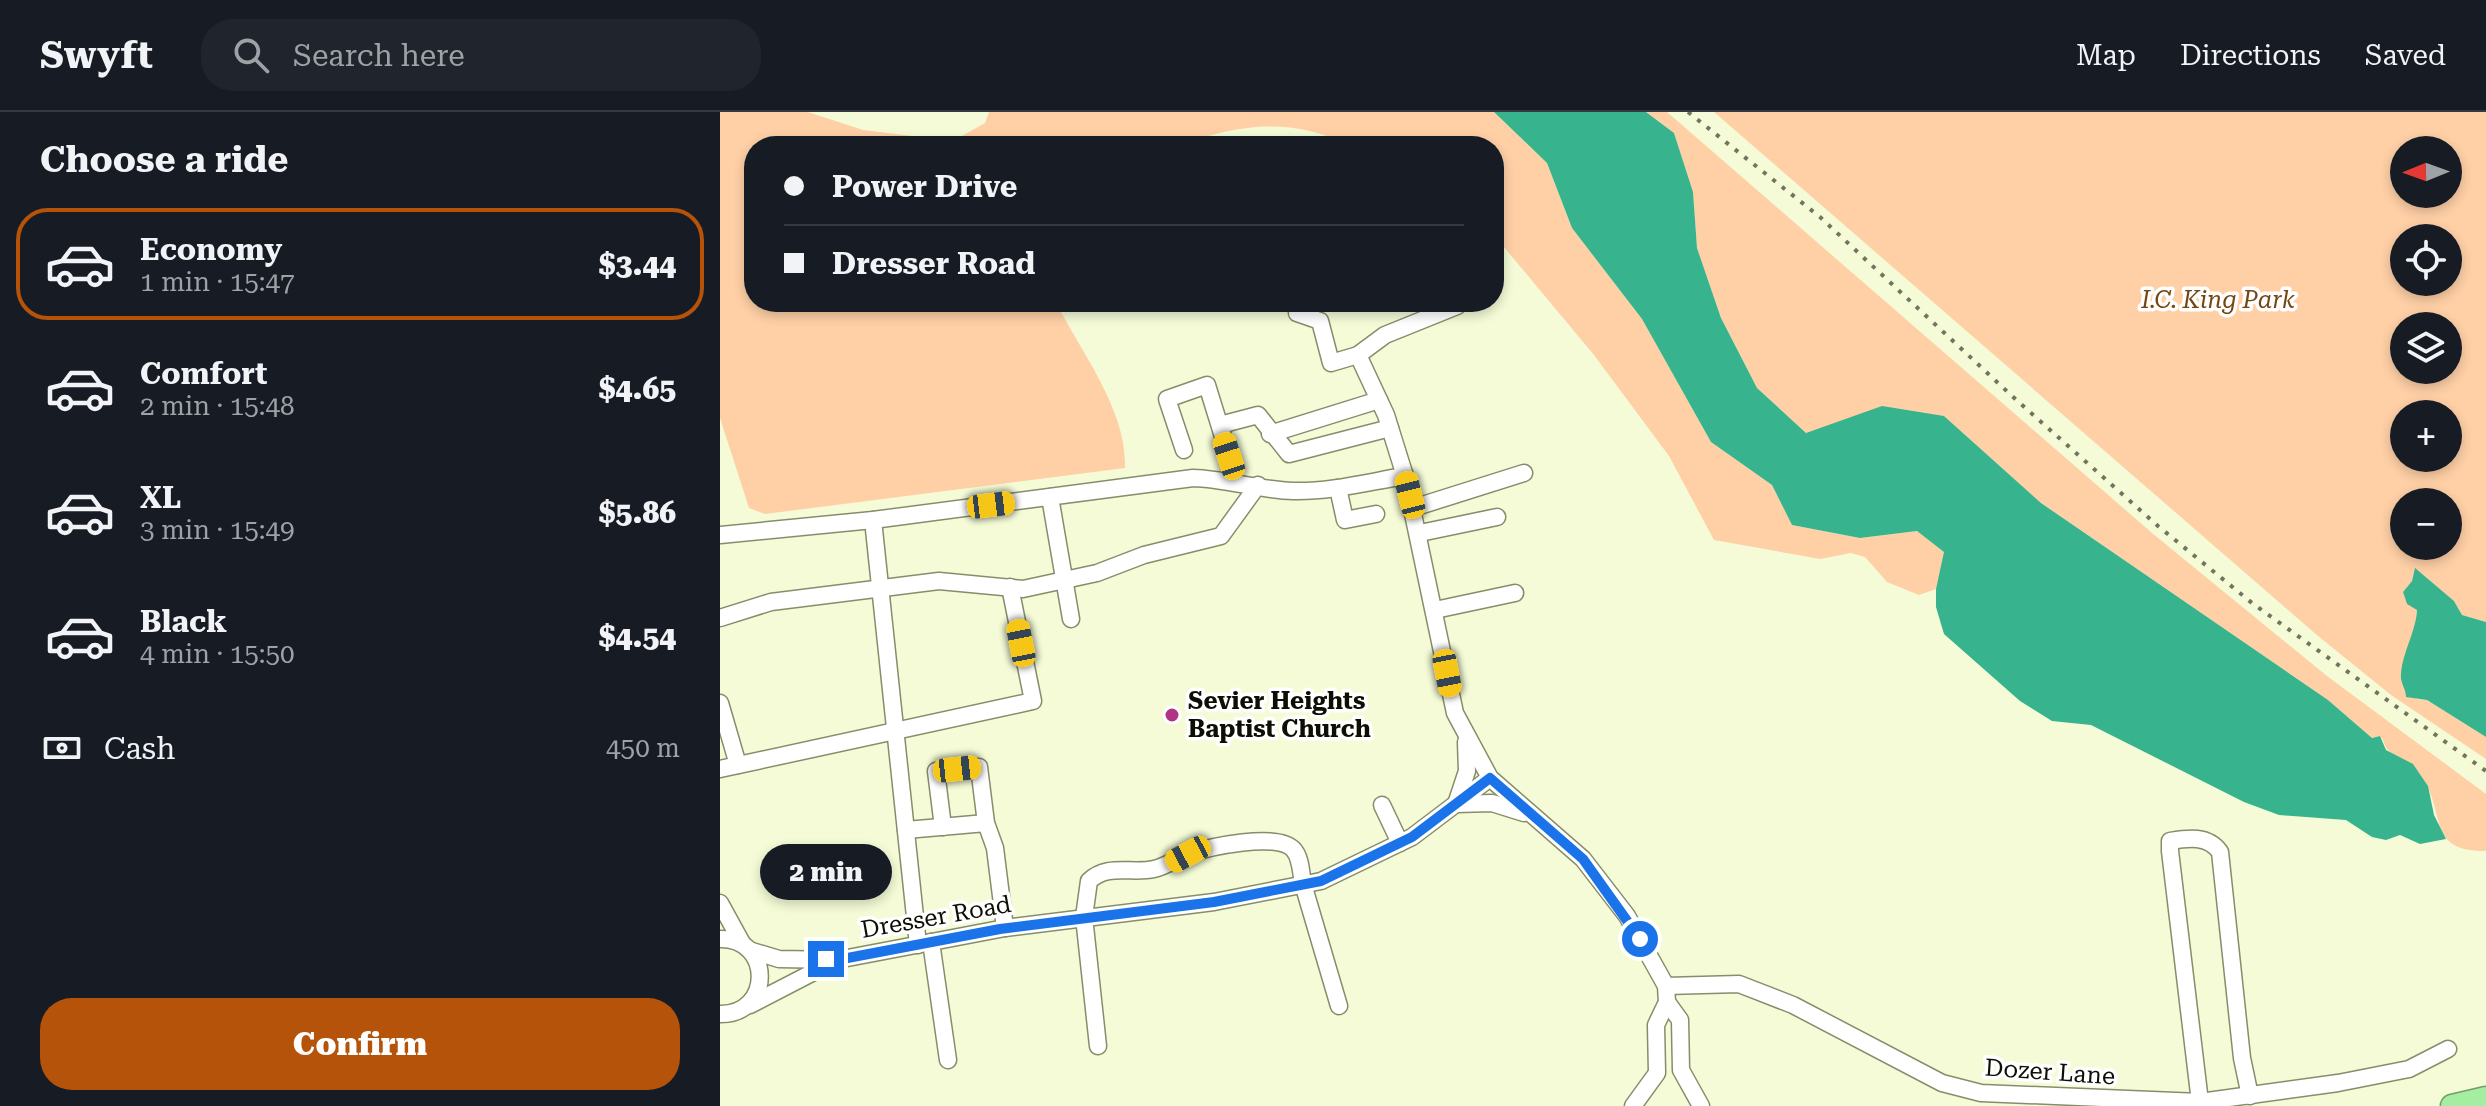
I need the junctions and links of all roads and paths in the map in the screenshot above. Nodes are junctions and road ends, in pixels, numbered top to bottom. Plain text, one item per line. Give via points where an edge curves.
1 (1297, 312) edge
2 (1442, 312) edge
3 (1358, 355) junction
4 (1379, 400) junction
5 (1220, 425) junction
6 (1390, 428) junction
7 (1270, 434) junction
8 (1184, 450) dead end
9 (1229, 456) dead end
10 (1524, 473) dead end
11 (1405, 476) junction
12 (1258, 485) junction
13 (1338, 488) junction
14 (1050, 497) junction
15 (1413, 508) junction
16 (1376, 514) dead end
17 (1497, 517) dead end
18 (873, 520) junction
19 (1420, 533) junction
20 (720, 535) edge
21 (1064, 580) junction
22 (880, 587) junction
23 (1010, 587) junction
24 (1515, 593) dead end
25 (1435, 610) junction
26 (720, 618) edge
27 (1071, 619) dead end
28 (720, 703) edge
29 (1462, 725) junction
30 (895, 729) junction
31 (738, 765) junction
32 (720, 769) edge
33 (1490, 778) junction
34 (1456, 804) junction
35 (1382, 805) dead end
36 (1530, 815) junction
37 (986, 823) junction
38 (943, 827) junction
39 (906, 830) junction
40 (1400, 843) junction
41 (1303, 884) junction
42 (720, 903) edge
43 (1084, 917) junction
44 (1005, 928) junction
45 (720, 939) edge
46 (924, 943) junction
47 (747, 947) junction
48 (837, 960) junction
49 (1667, 994) junction
50 (1339, 1006) dead end
51 (746, 1007) junction
52 (720, 1014) edge
53 (1098, 1046) dead end
54 (2448, 1049) dead end
55 (948, 1060) dead end
56 (2250, 1096) junction
57 (2486, 1098) edge
58 (2200, 1102) junction
59 (1633, 1106) edge
60 (1701, 1106) edge
61 (2452, 1106) edge

1 - 3 street via 1320,321 1331,363
2 - 3 street via 1385,335
3 - 4 street
4 - 6 street
4 - 7 street
5 - 7 street via 1258,415
5 - 8 street via 1207,385 1167,399
5 - 9 street
6 - 7 street via 1289,454
6 - 11 street
10 - 15 street
11 - 13 street
11 - 15 street
12 - 13 street via 1290,491
12 - 14 street via 1193,478
12 - 21 street via 1221,536 1210,542 1144,555
13 - 16 street via 1345,520
14 - 18 street
14 - 21 street
15 - 19 street
17 - 19 street
18 - 20 street
18 - 22 street
19 - 25 street
21 - 23 street
21 - 27 street
22 - 23 street via 939,581
22 - 26 street via 771,602
22 - 30 street
23 - 30 street via 1033,701
24 - 25 street
25 - 29 street via 1455,713
28 - 31 street
29 - 33 street
29 - 34 street via 1468,760
30 - 31 street
30 - 39 street
31 - 32 street
33 - 34 street, Dresser Road
33 - 36 street
34 - 36 street via 1492,803
34 - 40 street, Dresser Road
35 - 40 street
36 - 49 street via 1583,859 1627,916
37 - 38 street
37 - 38 street via 979,767 936,771
37 - 44 street via 995,848
38 - 39 street
39 - 46 street
40 - 41 street, Dresser Road via 1321,881
41 - 43 street, Dresser Road via 1214,902
41 - 43 street via 1292,848 1259,840 1188,854 1154,869 1097,873 1086,889
41 - 50 street
42 - 47 street
43 - 44 street, Dresser Road
43 - 53 street
44 - 46 street, Dresser Road
45 - 47 street, Dresser Road
46 - 48 street, Dresser Road
46 - 55 street
47 - 48 street, Dresser Road via 779,959
47 - 51 street via 762,974 761,986
48 - 51 street, Dresser Road
49 - 58 street, Dozer Lane via 1739,984 1793,1005 1942,1083 1981,1093
49 - 59 street via 1656,1025 1657,1073
49 - 60 street via 1680,1020 1681,1070
51 - 52 street, Dresser Road
54 - 56 street, Dozer Lane via 2409,1069
56 - 58 street, Dozer Lane
56 - 58 street via 2220,852 2208,841 2183,839 2170,841 2170,851
57 - 61 highway

